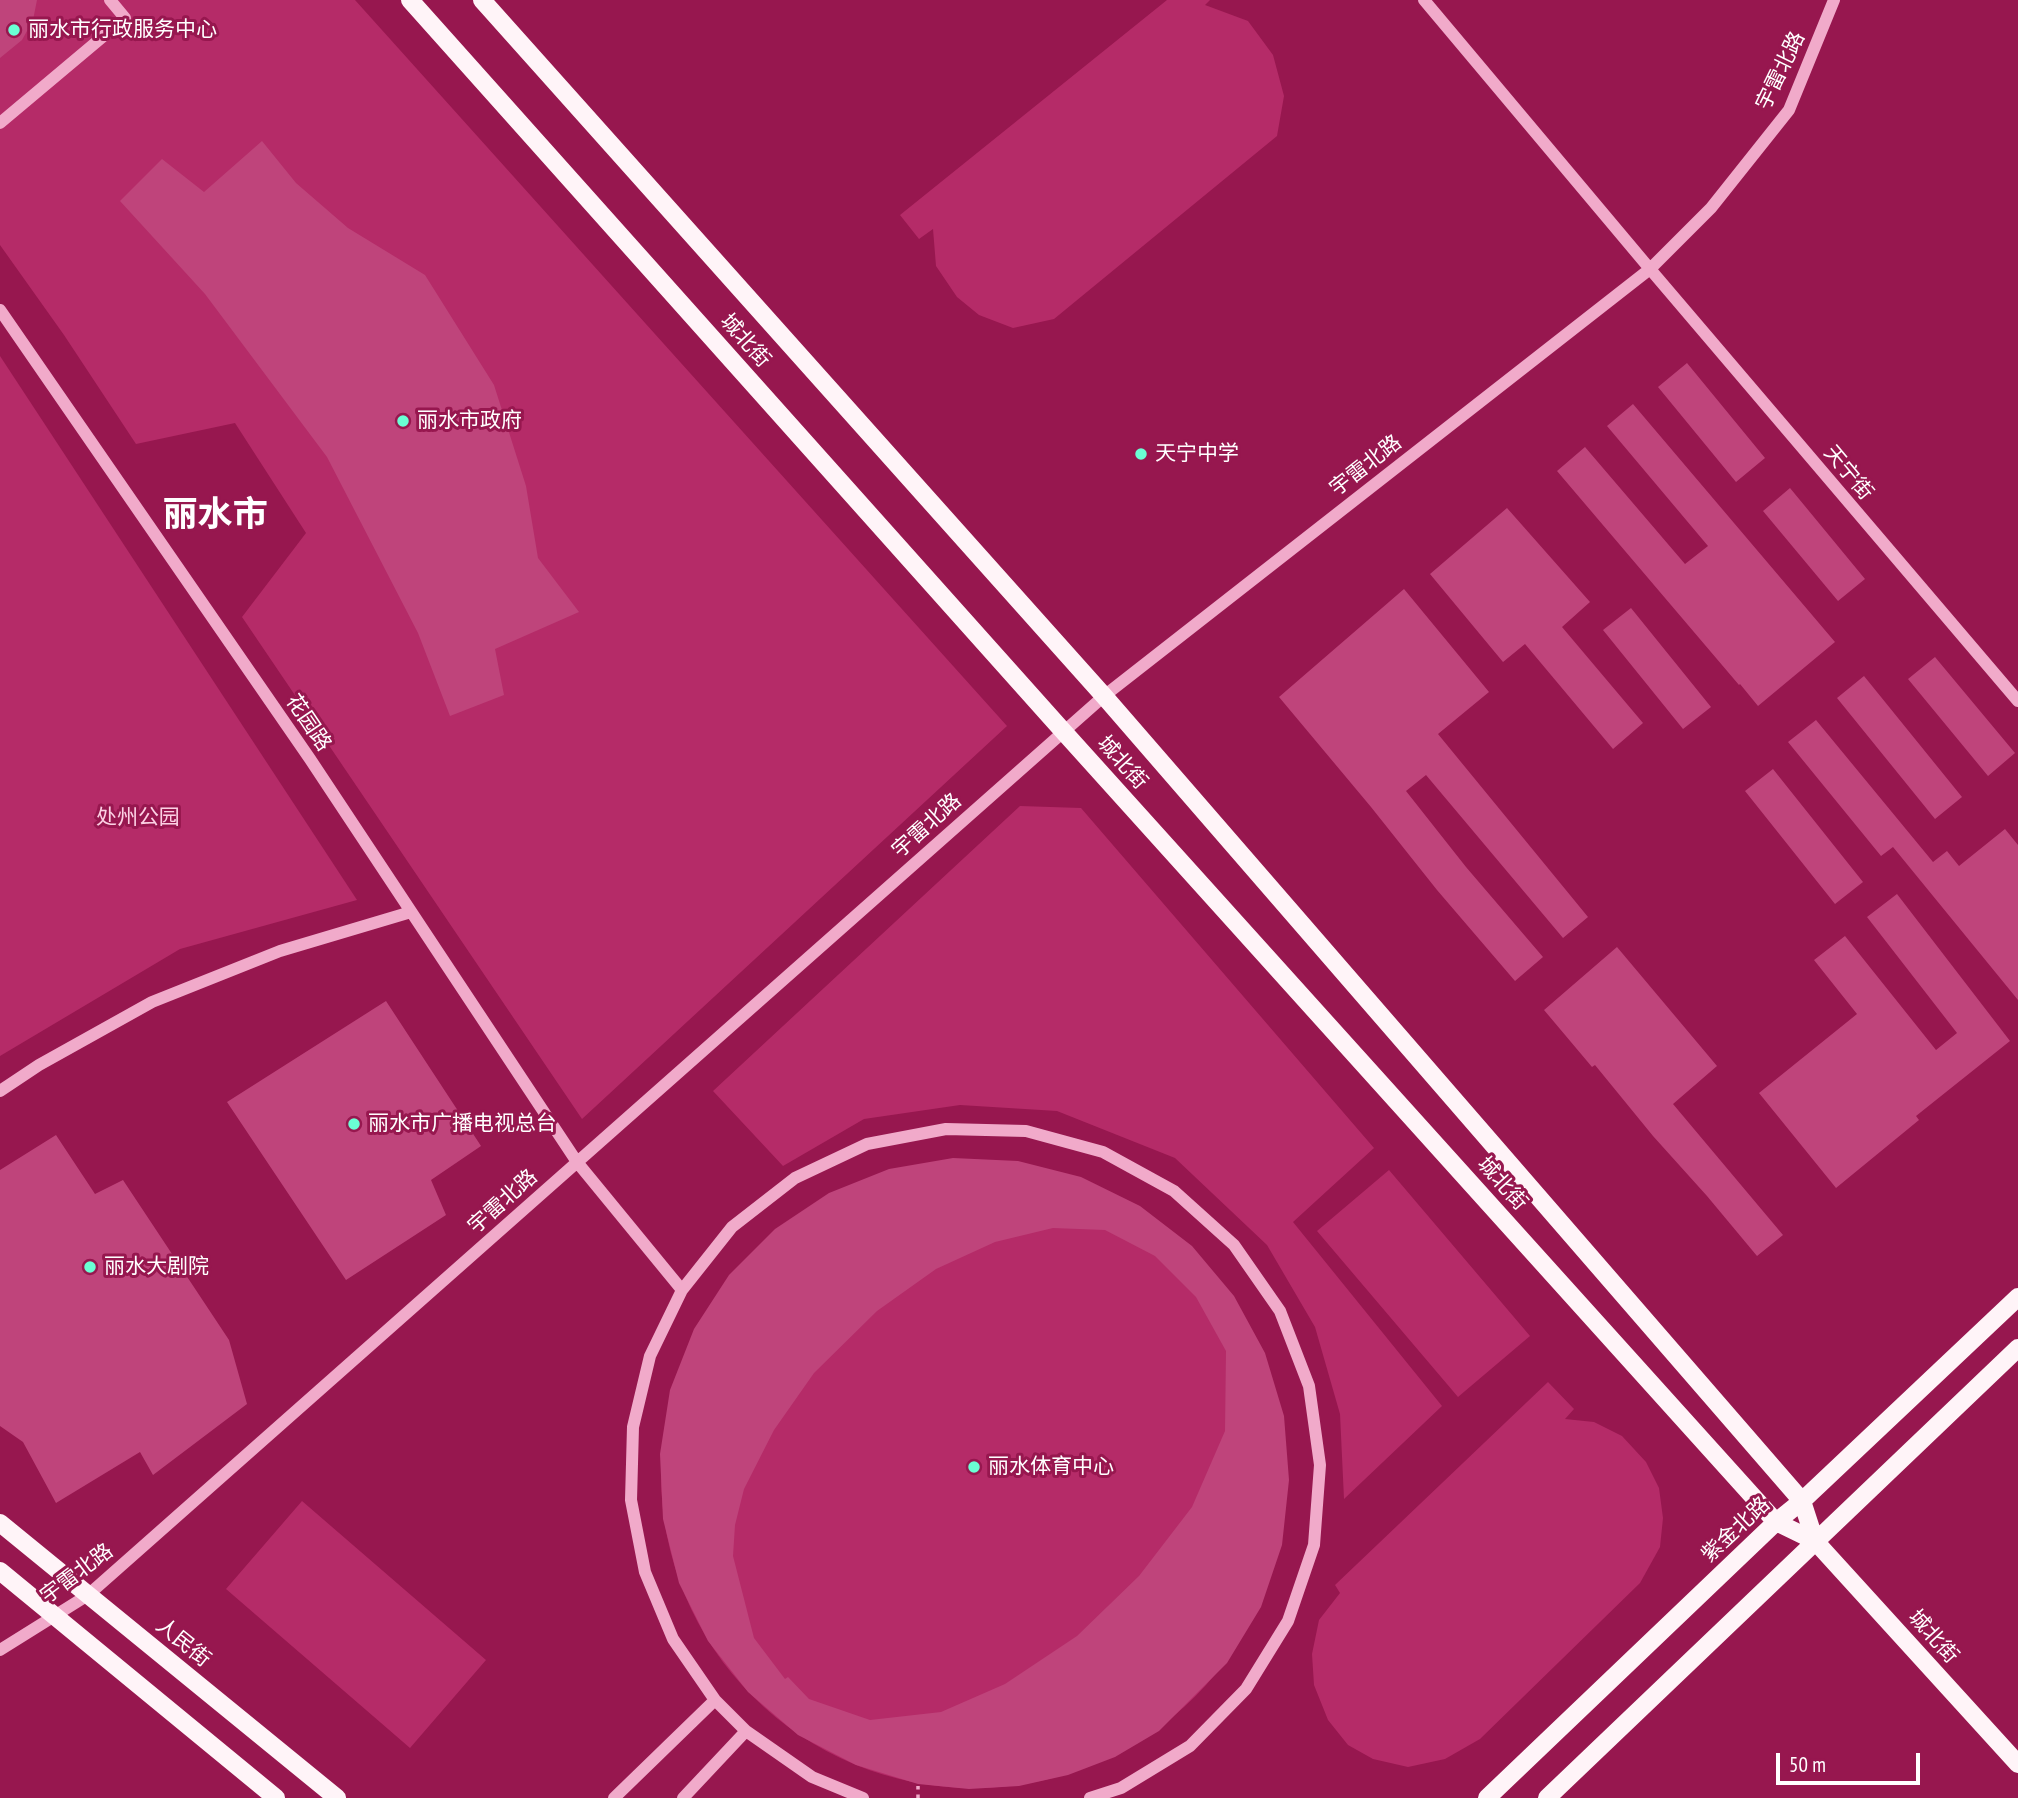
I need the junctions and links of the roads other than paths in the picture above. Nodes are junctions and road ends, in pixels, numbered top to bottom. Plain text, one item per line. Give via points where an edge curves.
1 (110, 0) edge
2 (410, 0) edge
3 (482, 0) edge
4 (1424, 0) edge
5 (1834, 0) edge
6 (0, 123) edge
7 (1650, 269) junction
8 (0, 310) edge
9 (1104, 696) junction
10 (2018, 701) edge
11 (1063, 731) junction
12 (411, 912) junction
13 (0, 1091) edge
14 (577, 1162) junction
15 (682, 1290) junction
16 (2018, 1297) edge
17 (2018, 1348) edge
18 (1802, 1501) junction
19 (1776, 1522) junction
20 (0, 1523) edge
21 (1815, 1541) junction
22 (0, 1571) edge
23 (89, 1595) junction
24 (55, 1616) junction
25 (0, 1650) edge
26 (715, 1700) junction
27 (746, 1731) junction
28 (2018, 1764) edge
29 (276, 1798) edge
30 (337, 1798) edge
31 (614, 1798) edge
32 (683, 1798) edge
33 (863, 1798) edge
34 (1090, 1798) edge
35 (1487, 1798) edge
36 (1547, 1798) edge

1 - 6 street via 125,18
2 - 11 main road, 城北街
3 - 9 main road, 城北街
4 - 7 street, 天宁街
5 - 7 street, 宇雷北路 via 1789,110 1711,208
7 - 9 street, 宇雷北路
7 - 10 street, 天宁街
8 - 12 street, 花园路
9 - 11 street, 宇雷北路
9 - 18 main road, 城北街
11 - 14 street, 宇雷北路
11 - 19 main road, 城北街
12 - 13 street via 281,951 152,1002
12 - 14 street, 花园路
14 - 15 street, 花园路
14 - 23 street, 宇雷北路
15 - 26 street via 650,1356 633,1427 631,1500 645,1572 673,1639
15 - 34 street via 732,1227 794,1178 867,1144 946,1129 1026,1131 1103,1153 1174,1191 1234,1245 1280,1311 1309,1385 1321,1465 1314,1545 1288,1621 1246,1689 1189,1746 1121,1788
16 - 18 main road, 紫金北路
17 - 21 main road
18 - 19 main road, 紫金北路
18 - 21 main road, 城北街
19 - 21 main road, 城北街
19 - 35 main road, 紫金北路
20 - 23 main road, 人民街
21 - 28 main road, 城北街
21 - 36 main road
22 - 24 main road
23 - 24 street, 宇雷北路
23 - 30 main road, 人民街
24 - 25 street, 宇雷北路
24 - 29 main road
26 - 27 street
26 - 31 street
27 - 32 street
27 - 33 street via 812,1777

